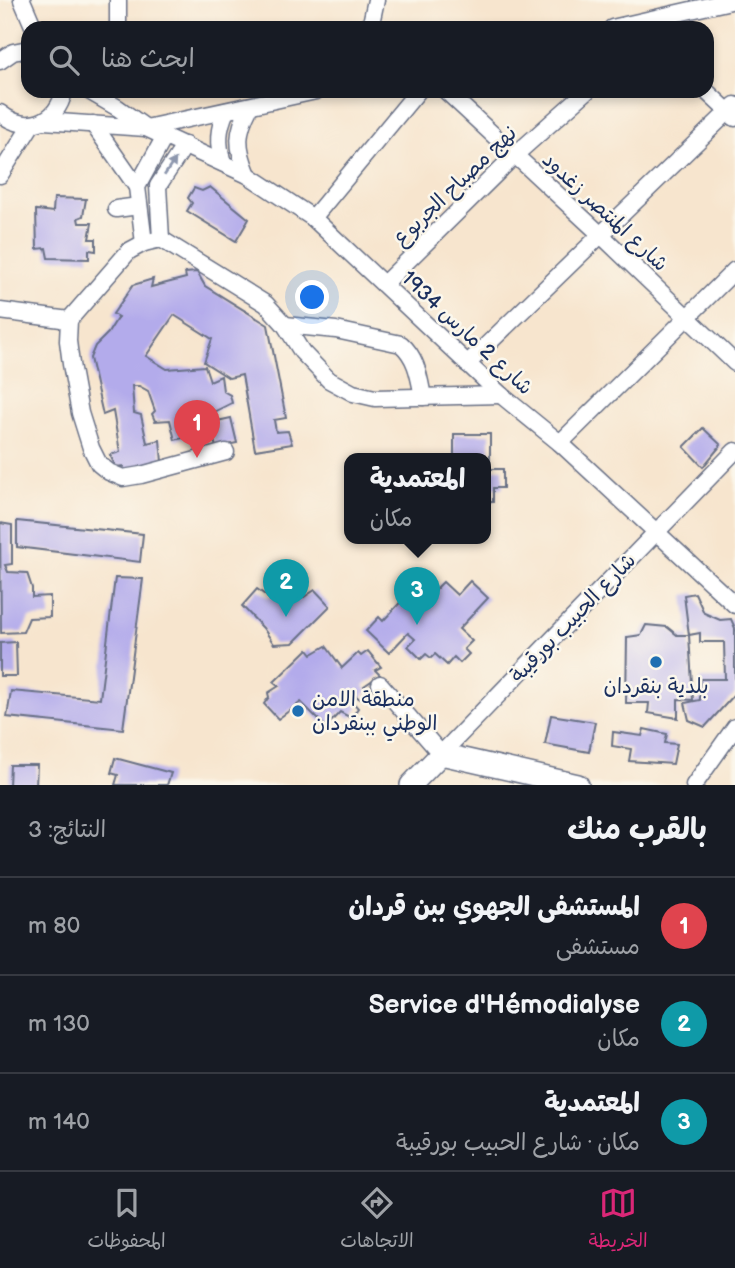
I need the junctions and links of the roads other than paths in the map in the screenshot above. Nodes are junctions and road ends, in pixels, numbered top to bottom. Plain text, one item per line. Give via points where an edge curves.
1 (22, 0) edge
2 (118, 0) edge
3 (376, 0) edge
4 (735, 0) edge
5 (31, 21) edge
6 (118, 21) edge
7 (372, 21) edge
8 (654, 21) edge
9 (21, 50) edge
10 (0, 61) edge
11 (714, 97) edge
12 (63, 98) edge
13 (101, 98) edge
14 (118, 98) edge
15 (285, 98) edge
16 (412, 98) edge
17 (453, 98) edge
18 (579, 98) edge
19 (250, 106) junction
20 (118, 108) junction
21 (226, 111) junction
22 (733, 112) edge
23 (0, 113) edge
24 (38, 122) junction
25 (93, 124) junction
26 (117, 125) junction
27 (146, 128) junction
28 (165, 136) junction
29 (185, 145) junction
30 (514, 155) junction
31 (223, 163) junction
32 (0, 175) edge
33 (248, 175) junction
34 (137, 187) junction
35 (139, 206) junction
36 (116, 209) dead end
37 (313, 218) junction
38 (600, 234) junction
39 (161, 239) junction
40 (144, 243) junction
41 (735, 270) edge
42 (384, 284) junction
43 (0, 311) edge
44 (687, 318) junction
45 (69, 320) junction
46 (285, 325) junction
47 (735, 363) edge
48 (467, 364) junction
49 (501, 395) junction
50 (423, 397) junction
51 (560, 443) junction
52 (735, 451) edge
53 (226, 452) dead end
54 (656, 531) junction
55 (735, 605) edge
56 (380, 684) dead end
57 (735, 727) edge
58 (441, 754) junction
59 (411, 785) edge
60 (578, 785) edge
61 (694, 785) edge

1 - 5 street
2 - 6 street
3 - 7 street
4 - 8 street
9 - 10 street
11 - 22 street
12 - 24 street via 54,113
13 - 20 street
14 - 20 street
15 - 19 street
16 - 37 street
17 - 30 street, شارع المنتصر زغدود
18 - 30 street, نهج مصباح الجربوع
19 - 21 street
19 - 33 street via 239,140
20 - 26 street
20 - 27 street
21 - 27 street
21 - 31 street via 218,136
22 - 38 street
23 - 24 street via 20,124
24 - 25 street
24 - 32 street
25 - 26 street
25 - 34 street
26 - 27 street
27 - 28 street, شارع 2 مارس 1934
28 - 29 street, شارع 2 مارس 1934
28 - 34 street
29 - 31 street, شارع 2 مارس 1934
39 -> 29 street via 158,186
30 - 38 street, شارع المنتصر زغدود
30 - 42 street, نهج مصباح الجربوع
31 - 33 street, شارع 2 مارس 1934
33 - 37 street, شارع 2 مارس 1934
34 - 35 street
35 - 36 street
35 - 40 street
37 - 42 street, شارع 2 مارس 1934
38 - 44 street, شارع المنتصر زغدود
38 - 48 street
39 - 40 street
39 - 46 street via 266,304
40 - 45 street via 130,251
41 - 44 street
42 - 48 street, شارع 2 مارس 1934
43 - 45 street
44 - 47 street, شارع المنتصر زغدود
44 - 51 street
45 - 53 street via 80,413 99,464 123,478
46 - 50 street via 302,352 329,380 353,393 375,398
46 - 50 street via 401,344 415,361
48 - 49 street, شارع 2 مارس 1934
49 - 50 street
49 - 51 street, شارع 2 مارس 1934
51 - 54 street, شارع 2 مارس 1934
52 - 54 street, شارع الحبيب بورقيبة
54 - 55 street, شارع 2 مارس 1934
54 - 58 street, شارع الحبيب بورقيبة
56 - 58 street
57 - 61 street
58 - 59 main road, شارع الحبيب بورقيبة
58 - 60 main road

